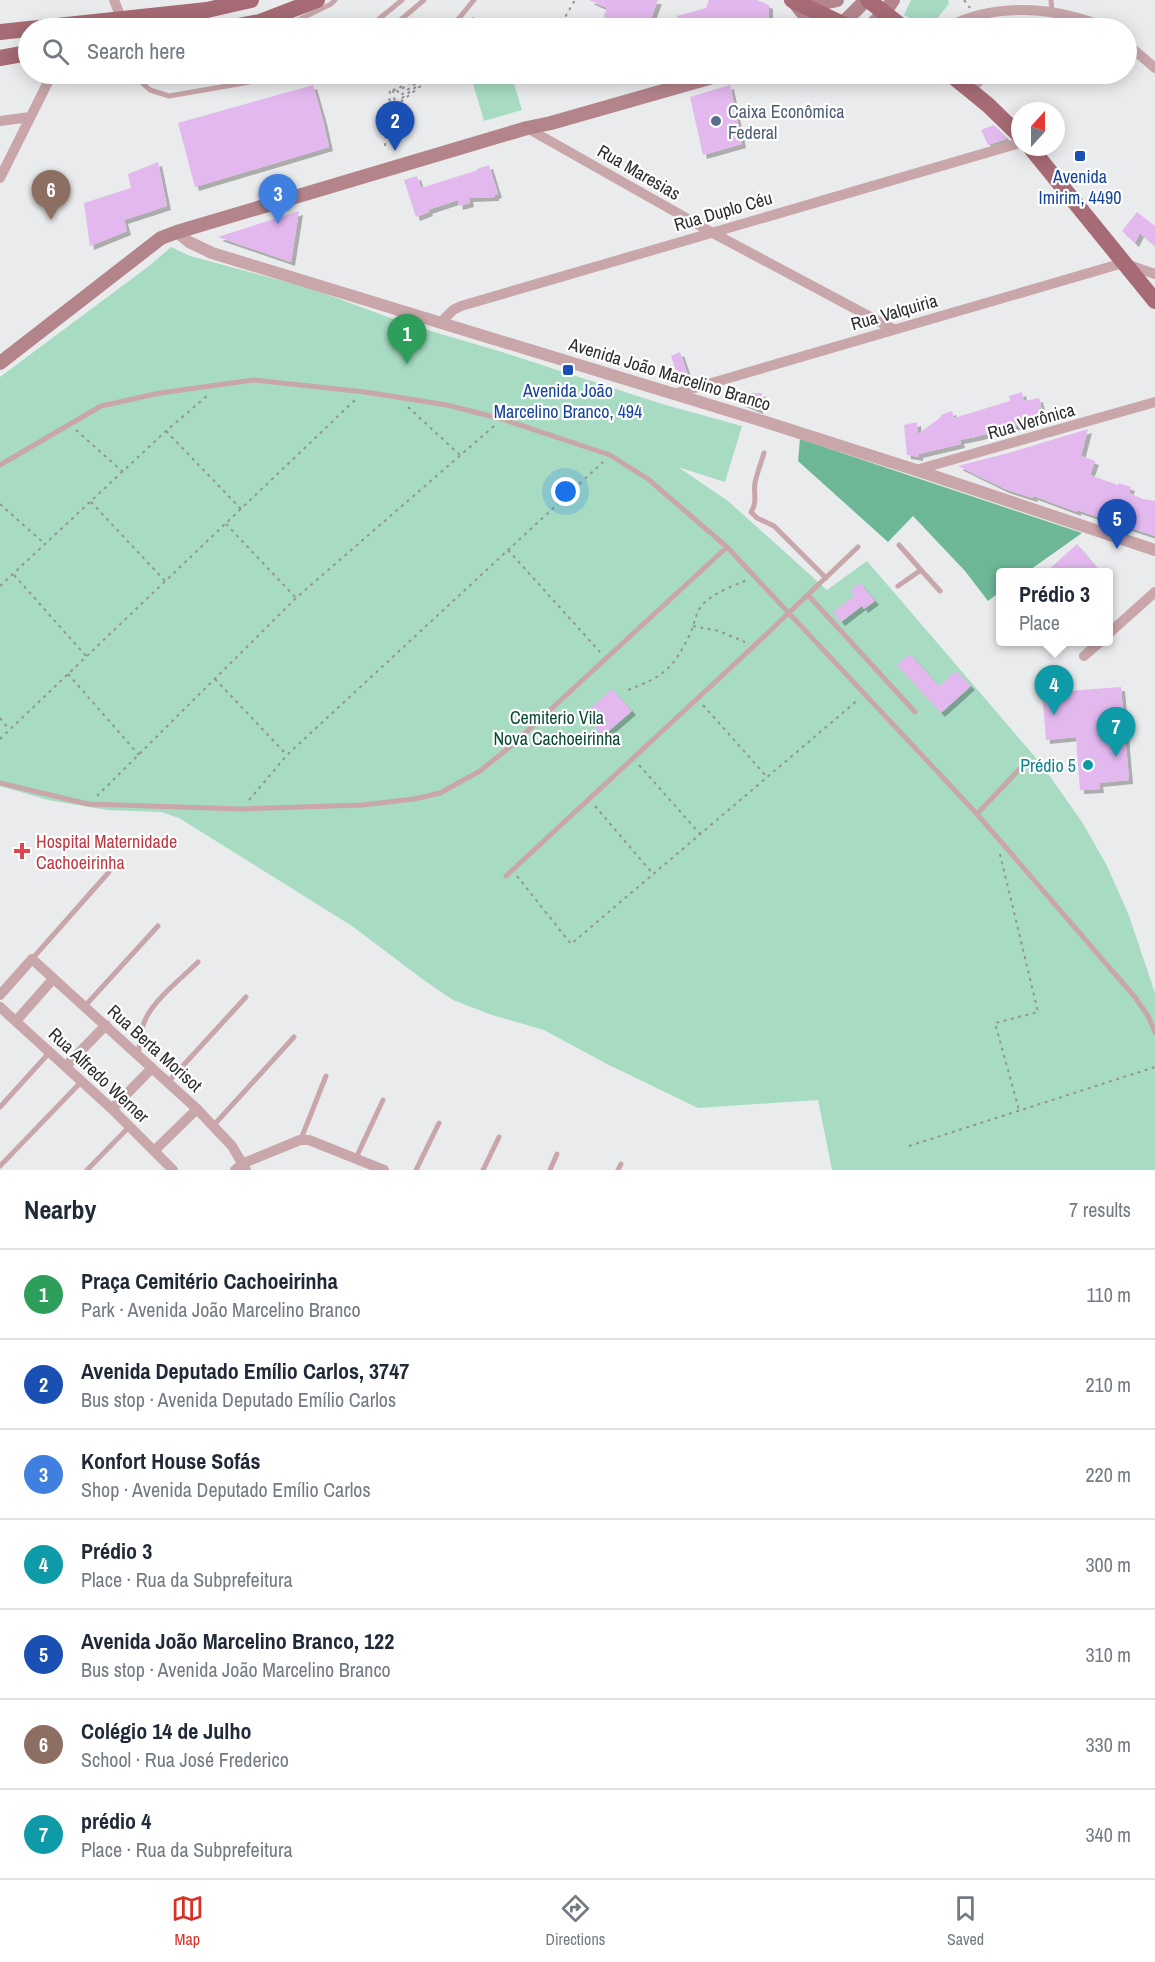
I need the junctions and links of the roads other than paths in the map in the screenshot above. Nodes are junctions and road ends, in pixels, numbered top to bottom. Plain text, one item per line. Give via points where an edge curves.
1 (114, 0) edge
2 (251, 0) edge
3 (335, 0) edge
4 (402, 0) edge
5 (424, 0) edge
6 (474, 0) edge
7 (837, 0) edge
8 (867, 0) edge
9 (1051, 0) edge
10 (309, 2) edge
11 (797, 2) edge
12 (205, 5) edge
13 (888, 7) edge
14 (1052, 12) junction
15 (120, 18) edge
16 (145, 18) edge
17 (270, 18) edge
18 (302, 18) edge
19 (380, 18) edge
20 (402, 18) edge
21 (459, 18) edge
22 (807, 18) edge
23 (826, 18) edge
24 (850, 18) edge
25 (878, 18) edge
26 (969, 18) edge
27 (1082, 18) edge
28 (18, 31) edge
29 (0, 32) edge
30 (1137, 52) edge
31 (18, 55) edge
32 (0, 58) edge
33 (1155, 68) edge
34 (47, 84) edge
35 (143, 84) edge
36 (239, 84) edge
37 (688, 84) edge
38 (964, 84) edge
39 (980, 84) edge
40 (973, 91) junction
41 (30, 117) junction
42 (0, 121) edge
43 (1011, 127) edge
44 (526, 128) junction
45 (1011, 146) edge
46 (1037, 156) edge
47 (0, 178) edge
48 (177, 232) junction
49 (711, 232) junction
50 (1123, 263) junction
51 (1155, 274) edge
52 (1155, 299) edge
53 (441, 322) junction
54 (893, 329) junction
55 (0, 363) edge
56 (674, 394) junction
57 (1155, 402) edge
58 (764, 453) dead end
59 (0, 465) edge
60 (916, 470) junction
61 (898, 545) dead end
62 (727, 547) junction
63 (858, 547) dead end
64 (1155, 550) edge
65 (921, 570) junction
66 (826, 578) junction
67 (898, 586) dead end
68 (940, 591) dead end
69 (1155, 592) edge
70 (808, 596) junction
71 (788, 614) junction
72 (1113, 630) edge
73 (1095, 646) edge
74 (1084, 656) dead end
75 (915, 712) dead end
76 (1028, 760) dead end
77 (0, 783) edge
78 (977, 814) junction
79 (109, 872) dead end
80 (506, 876) dead end
81 (158, 926) dead end
82 (32, 959) junction
83 (198, 962) dead end
84 (53, 979) junction
85 (0, 995) edge
86 (246, 997) dead end
87 (0, 1007) edge
88 (84, 1007) junction
89 (16, 1022) junction
90 (106, 1025) junction
91 (1155, 1032) edge
92 (294, 1037) dead end
93 (50, 1052) junction
94 (138, 1056) junction
95 (66, 1066) junction
96 (152, 1068) junction
97 (326, 1076) dead end
98 (82, 1081) junction
99 (168, 1083) junction
100 (383, 1100) dead end
101 (0, 1107) edge
102 (112, 1109) junction
103 (197, 1109) junction
104 (439, 1123) dead end
105 (213, 1125) junction
106 (130, 1126) junction
107 (499, 1137) dead end
108 (300, 1140) junction
109 (154, 1151) junction
110 (557, 1154) dead end
111 (356, 1158) junction
112 (0, 1166) edge
113 (242, 1168) edge
114 (169, 1169) edge
115 (87, 1170) edge
116 (384, 1170) edge
117 (416, 1170) edge
118 (483, 1170) edge
119 (550, 1170) edge

1 - 15 street
2 - 12 main road
3 - 18 lane
4 - 19 lane
5 - 20 lane
6 - 21 lane
7 - 11 main road
8 - 13 main road
8 - 24 main road
9 - 14 lane
10 - 17 main road
11 - 22 main road
11 - 23 main road
12 - 16 main road
13 - 25 main road
14 - 26 street via 1010,11
14 - 27 street
28 - 29 main road
30 - 33 street
31 - 32 main road
34 - 41 street
35 - 36 lane via 169,96
37 - 44 main road
38 - 40 main road
39 - 40 lane
40 - 43 main road
41 - 42 street
41 - 47 street
44 - 48 main road
44 - 49 street, Rua Maresias
45 - 49 street, Rua Duplo Céu
46 - 50 main road
48 - 53 street, Avenida João Marcelino Branco via 212,253
48 - 55 main road via 161,238
49 - 53 street, Rua Duplo Céu via 461,306
49 - 54 street, Rua Maresias
50 - 51 street
50 - 52 main road
50 - 54 street, Rua Valquiria
53 - 56 street, Avenida João Marcelino Branco
54 - 56 street, Rua Valquiria
56 - 60 street, Avenida João Marcelino Branco
57 - 60 street, Rua Verônica
58 - 66 lane via 751,512 774,526
59 - 62 lane via 101,406 160,393 253,380 365,392 447,405 502,419 610,455 648,479
60 - 64 street, Avenida João Marcelino Branco
61 - 65 lane
62 - 71 lane
62 - 77 lane via 503,753 440,793 362,805 241,809 88,804
63 - 66 lane
65 - 67 lane
65 - 68 lane
66 - 70 lane
69 - 72 street
70 - 71 lane
70 - 75 lane
71 - 78 lane
71 - 80 lane
73 - 74 street
76 - 78 lane
78 - 91 lane via 1134,996
79 - 82 lane
81 - 88 lane
82 - 84 street, Rua Berta Morisot
82 - 85 street
83 - 94 lane via 146,1018
84 - 88 street, Rua Berta Morisot
84 - 89 street
86 - 99 lane
87 - 89 street, Rua Alfredo Werner
88 - 90 street, Rua Berta Morisot
89 - 93 street, Rua Alfredo Werner
90 - 94 street, Rua Berta Morisot
90 - 95 street
92 - 105 lane
93 - 95 street, Rua Alfredo Werner
93 - 101 lane
94 - 96 street, Rua Berta Morisot
95 - 98 street, Rua Alfredo Werner
96 - 99 street, Rua Berta Morisot
96 - 102 street
97 - 108 lane
98 - 102 street, Rua Alfredo Werner
98 - 112 lane
99 - 103 street, Rua Berta Morisot
100 - 111 lane
102 - 106 street, Rua Alfredo Werner
103 - 105 street, Rua Berta Morisot
103 - 109 street
104 - 117 lane
105 - 113 street, Rua Berta Morisot
106 - 109 street, Rua Alfredo Werner
106 - 115 lane
107 - 118 lane
108 - 111 street
108 - 113 street
109 - 114 street, Rua Alfredo Werner
110 - 119 lane
111 - 116 street

